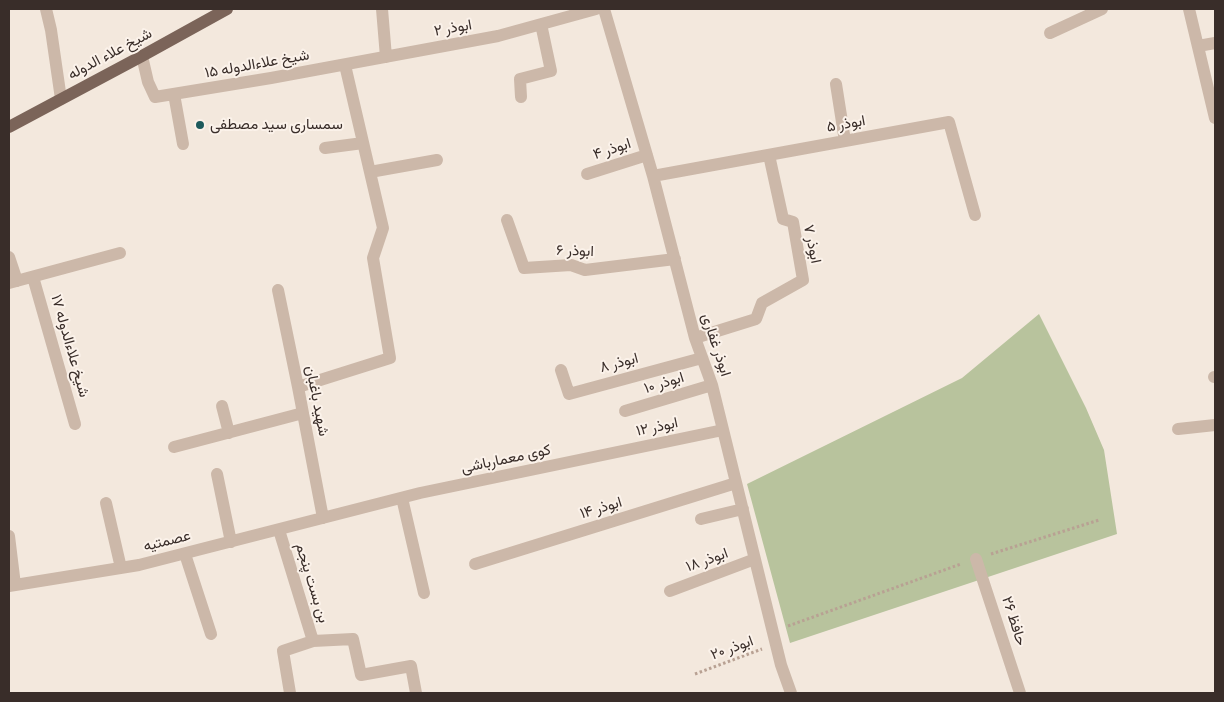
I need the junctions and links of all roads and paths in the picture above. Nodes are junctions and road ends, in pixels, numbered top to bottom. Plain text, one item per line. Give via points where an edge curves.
1 (46, 9) edge
2 (226, 9) edge
3 (382, 9) edge
4 (596, 9) edge
5 (604, 9) edge
6 (1102, 9) edge
7 (1189, 9) edge
8 (541, 24) junction
9 (1050, 33) dead end
10 (1215, 43) edge
11 (1198, 46) junction
12 (142, 56) junction
13 (386, 57) junction
14 (344, 65) junction
15 (836, 84) dead end
16 (174, 94) junction
17 (521, 97) dead end
18 (61, 99) junction
19 (1215, 118) edge
20 (9, 127) edge
21 (845, 141) junction
22 (363, 143) junction
23 (183, 144) dead end
24 (325, 148) dead end
25 (647, 155) junction
26 (769, 155) junction
27 (437, 160) dead end
28 (370, 172) junction
29 (587, 174) dead end
30 (653, 176) junction
31 (975, 216) dead end
32 (507, 220) dead end
33 (120, 253) dead end
34 (9, 257) edge
35 (675, 259) junction
36 (33, 277) junction
37 (13, 282) edge
38 (278, 290) dead end
39 (695, 338) junction
40 (702, 358) junction
41 (561, 370) dead end
42 (712, 386) junction
43 (298, 387) junction
44 (222, 406) dead end
45 (625, 411) dead end
46 (303, 414) junction
47 (75, 424) dead end
48 (1215, 425) edge
49 (1178, 429) dead end
50 (723, 430) junction
51 (229, 433) junction
52 (174, 447) dead end
53 (599, 456) joint
54 (217, 474) dead end
55 (736, 483) junction
56 (402, 498) junction
57 (106, 503) dead end
58 (743, 509) junction
59 (323, 518) junction
60 (702, 519) dead end
61 (1100, 520) dead end
62 (279, 530) junction
63 (9, 536) edge
64 (231, 542) junction
65 (185, 554) junction
66 (755, 559) junction
67 (976, 559) junction
68 (475, 564) dead end
69 (121, 568) junction
70 (12, 585) edge
71 (670, 591) dead end
72 (424, 593) dead end
73 (210, 634) dead end
74 (775, 637) junction
75 (313, 641) junction
76 (695, 674) dead end
77 (290, 693) edge
78 (416, 693) edge
79 (791, 693) edge
80 (1020, 693) edge

1 - 18 street
2 - 12 main road, شیخ علاء الدوله
3 - 13 street
4 - 8 street, ابوذر ۲
5 - 25 street, ابوذر غفاری
6 - 9 street
7 - 11 street
8 - 13 street, ابوذر ۲ via 498,36
8 - 17 street via 551,71 520,79
10 - 11 street
11 - 19 street
12 - 16 street, شیخ علاءالدوله ۱۵ via 155,97
12 - 18 main road, شیخ علاء الدوله
13 - 14 street, ابوذر ۲
14 - 16 street, شیخ علاءالدوله ۱۵
14 - 22 street
15 - 21 street
16 - 23 street
18 - 20 main road, شیخ علاء الدوله
21 - 26 street, ابوذر ۵
21 - 31 street, ابوذر ۵ via 949,122
22 - 24 street
22 - 28 street
25 - 29 street, ابوذر ۴
25 - 30 street, ابوذر غفاری
26 - 30 street, ابوذر ۵
26 - 39 street, ابوذر ۷ via 783,219 792,222 803,280 762,302 756,319
27 - 28 street
28 - 43 street via 383,228 373,258 390,358
30 - 35 street, ابوذر غفاری
32 - 35 street, ابوذر ۶ via 524,268 571,265 585,270
33 - 36 street
34 - 37 street
35 - 39 street, ابوذر غفاری
36 - 37 street
36 - 47 street, شیخ علاءالدوله ۱۷
38 - 43 street, شهید باغبان
39 - 40 street, ابوذر غفاری
40 - 41 street, ابوذر ۸ via 569,394
40 - 42 street, ابوذر غفاری
42 - 45 street, ابوذر ۱۰
42 - 50 street, ابوذر غفاری
43 - 46 street, شهید باغبان
44 - 51 street
46 - 51 street
46 - 59 street, شهید باغبان
48 - 49 street
50 - 53 street, ابوذر ۱۲
50 - 55 street, ابوذر غفاری
51 - 52 street
53 - 56 street, کوی معمارباشی
54 - 64 street
55 - 58 street, ابوذر غفاری
55 - 68 street, ابوذر ۱۴
56 - 59 street, عصمتیه
56 - 72 street
57 - 69 street
58 - 60 street
58 - 66 street, ابوذر غفاری
59 - 62 street, عصمتیه
61 - 67 path, ابوذر ۲۰
62 - 64 street, عصمتیه
62 - 75 street, بن بست پنجم
63 - 70 street
64 - 65 street, عصمتیه
65 - 69 street, عصمتیه
65 - 73 street
66 - 71 street, ابوذر ۱۸
66 - 74 street, ابوذر غفاری
67 - 74 path, ابوذر ۲۰
67 - 80 street, حافظ ۲۶
69 - 70 street, عصمتیه
74 - 76 path, ابوذر ۲۰
74 - 79 street, ابوذر غفاری
75 - 77 street via 283,651
75 - 78 street, بن بست پنجم via 353,639 361,675 411,666

